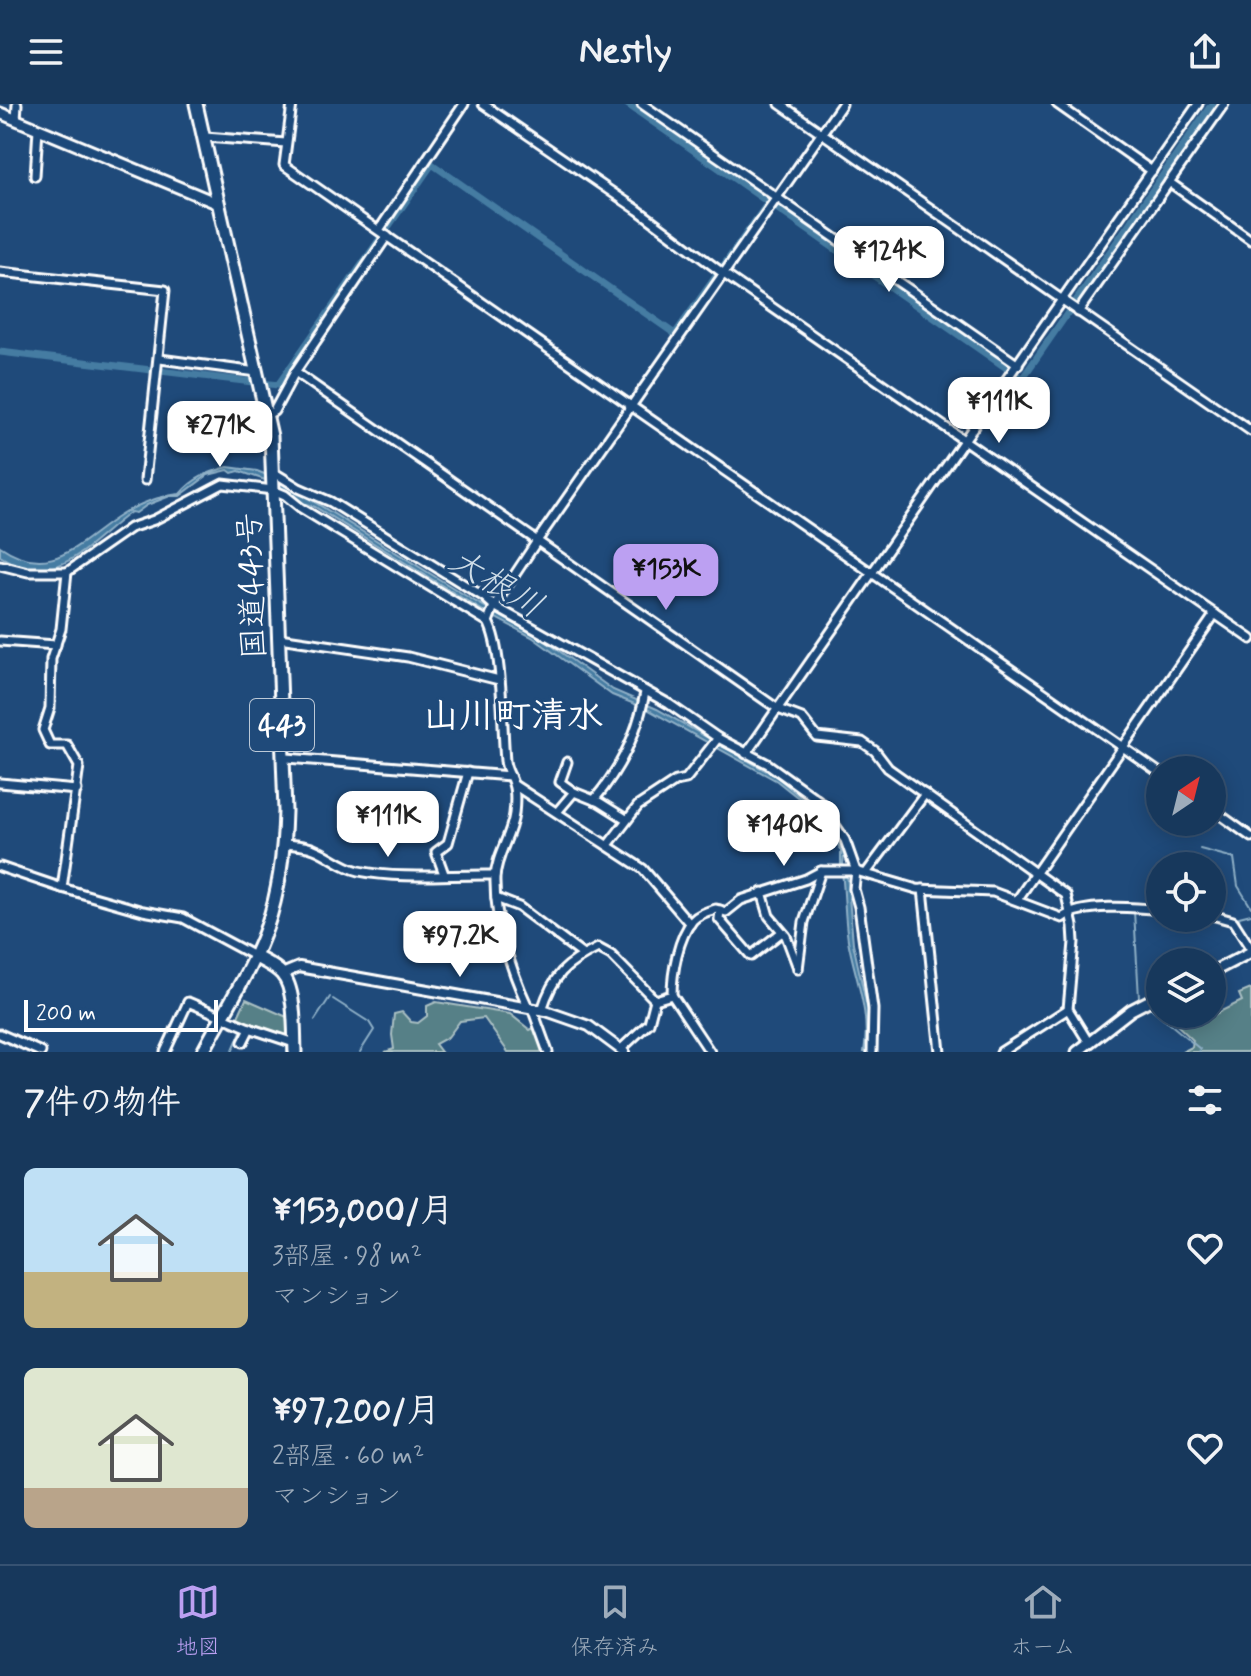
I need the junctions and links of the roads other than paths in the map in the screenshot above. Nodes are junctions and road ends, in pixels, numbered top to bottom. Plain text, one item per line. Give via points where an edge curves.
1 (17, 104) edge
2 (196, 104) edge
3 (292, 104) edge
4 (464, 104) edge
5 (483, 104) edge
6 (642, 104) edge
7 (780, 104) edge
8 (842, 104) edge
9 (1057, 104) edge
10 (1198, 104) edge
11 (1224, 104) edge
12 (0, 113) edge
13 (16, 120) junction
14 (38, 129) junction
15 (822, 133) junction
16 (205, 137) junction
17 (286, 143) junction
18 (1152, 171) junction
19 (35, 176) dead end
20 (1169, 182) junction
21 (777, 197) junction
22 (219, 204) junction
23 (383, 233) junction
24 (1251, 240) edge
25 (0, 272) edge
26 (724, 274) junction
27 (1062, 301) junction
28 (1078, 312) junction
29 (160, 359) junction
30 (1018, 365) junction
31 (257, 372) junction
32 (295, 372) junction
33 (631, 406) junction
34 (267, 415) junction
35 (1251, 431) edge
36 (965, 440) junction
37 (272, 472) junction
38 (145, 480) dead end
39 (273, 490) junction
40 (537, 541) junction
41 (0, 565) edge
42 (67, 572) junction
43 (873, 574) junction
44 (494, 606) junction
45 (1215, 614) junction
46 (488, 622) junction
47 (279, 638) junction
48 (1251, 639) edge
49 (0, 641) edge
50 (56, 645) junction
51 (499, 680) junction
52 (645, 692) junction
53 (778, 709) junction
54 (718, 739) junction
55 (1122, 747) junction
56 (746, 754) junction
57 (287, 758) dead end
58 (567, 762) dead end
59 (1146, 763) edge
60 (468, 772) junction
61 (510, 776) junction
62 (0, 783) edge
63 (514, 785) junction
64 (77, 790) junction
65 (574, 792) junction
66 (925, 794) junction
67 (594, 800) junction
68 (557, 812) junction
69 (626, 819) junction
70 (1226, 819) edge
71 (1251, 837) edge
72 (284, 844) junction
73 (608, 845) junction
74 (0, 867) edge
75 (821, 871) junction
76 (856, 871) junction
77 (867, 872) junction
78 (444, 874) junction
79 (1035, 874) junction
80 (495, 875) junction
81 (62, 888) junction
82 (923, 889) junction
83 (762, 892) junction
84 (496, 898) junction
85 (1017, 900) junction
86 (1146, 908) edge
87 (720, 910) junction
88 (1069, 913) junction
89 (1226, 919) edge
90 (690, 924) junction
91 (782, 932) junction
92 (1251, 950) edge
93 (583, 955) junction
94 (254, 956) junction
95 (1226, 964) edge
96 (282, 974) junction
97 (672, 995) junction
98 (655, 1000) junction
99 (1146, 1002) edge
100 (530, 1008) junction
101 (1068, 1009) junction
102 (542, 1010) junction
103 (222, 1016) junction
104 (250, 1028) junction
105 (0, 1034) edge
106 (243, 1042) dead end
107 (1089, 1043) junction
108 (294, 1047) edge
109 (623, 1050) edge
110 (41, 1052) edge
111 (165, 1052) edge
112 (203, 1052) edge
113 (548, 1052) edge
114 (710, 1052) edge
115 (872, 1052) edge
116 (940, 1052) edge
117 (1001, 1052) edge
118 (1077, 1052) edge

1 - 13 street
2 - 16 highway, 国道443号 / 443
3 - 17 street
4 - 23 street
5 - 26 street
6 - 21 street
7 - 15 street
8 - 15 street
9 - 18 street
10 - 18 street
11 - 20 street
12 - 13 main road
13 - 14 main road
14 - 19 street
14 - 22 main road
15 - 21 street
15 - 27 street
16 - 17 street
16 - 22 highway, 国道443号 / 443
17 - 23 street via 284,165
18 - 27 street
20 - 24 street
20 - 28 street
21 - 26 street
21 - 30 street
22 - 31 highway, 国道443号 / 443
23 - 32 street
23 - 33 street
25 - 29 street via 165,290
26 - 33 street
26 - 36 street
27 - 28 street
27 - 30 street
28 - 35 street
29 - 31 street
29 - 38 street
30 - 36 street
31 - 34 highway, 国道443号 / 443
32 - 34 street
32 - 40 street
33 - 40 street
33 - 43 street
34 - 37 highway, 国道443号 / 443
36 - 43 street
36 - 45 street
37 - 39 highway, 国道443号 / 443
37 - 44 street via 331,502
39 - 42 street via 223,484 130,528
39 - 46 street
39 - 47 highway, 国道443号 / 443
40 - 44 street
40 - 53 street
41 - 42 street via 28,572
42 - 50 street
43 - 53 street
43 - 55 street
44 - 46 street
44 - 52 street
45 - 48 street
45 - 55 street
46 - 51 street
47 - 51 street via 408,657
47 - 72 highway, 国道443号 / 443
49 - 50 street
50 - 64 street via 43,730 50,745 67,745 73,755 79,766
51 - 61 street
52 - 54 street
52 - 67 street via 627,754
53 - 56 street
53 - 66 street via 802,718 817,737 862,742
54 - 56 street
54 - 69 street via 686,779 638,806
55 - 59 street
55 - 79 street
56 - 76 street via 818,800 845,840
57 - 60 street
58 - 65 street via 560,782
60 - 61 street
60 - 78 street via 448,843 436,852
61 - 63 street
62 - 64 street
63 - 68 street
63 - 80 street via 514,816
64 - 81 street
65 - 67 street
65 - 68 street
66 - 77 street
66 - 79 street
67 - 69 street
68 - 73 street
69 - 73 street
70 - 71 street
72 - 78 street via 310,847 358,871
72 - 94 highway, 国道443号 / 443 via 272,907
73 - 90 street via 652,878
74 - 81 street
75 - 76 street
75 - 83 street
75 - 91 street via 804,922 798,969
76 - 77 street
76 - 115 street via 854,889 873,1009
77 - 82 street via 902,887
78 - 80 street
79 - 85 street
79 - 88 street via 1066,895
80 - 84 street
81 - 94 street via 183,918
82 - 85 street via 993,892
82 - 116 street
83 - 87 street via 726,912
83 - 91 street via 769,916
84 - 93 street via 519,907
84 - 100 street via 501,930
85 - 88 street via 1062,918
86 - 88 street
87 - 90 street
87 - 91 street via 719,919 751,956
88 - 101 street via 1074,942
89 - 92 street via 1233,921
90 - 97 street
92 - 95 main road
93 - 98 street via 603,949
93 - 102 street via 555,977
94 - 96 highway
94 - 103 highway, 443
96 - 100 street via 299,967
96 - 108 highway via 291,997
97 - 98 street
97 - 114 street
98 - 109 street via 649,1023
99 - 107 main road
100 - 102 street
100 - 113 street
101 - 107 street
101 - 117 street
102 - 109 street via 589,1026
103 - 104 street
103 - 111 street via 188,1002
103 - 112 highway, 443
104 - 106 street
104 - 108 street
105 - 110 street
107 - 118 main road

